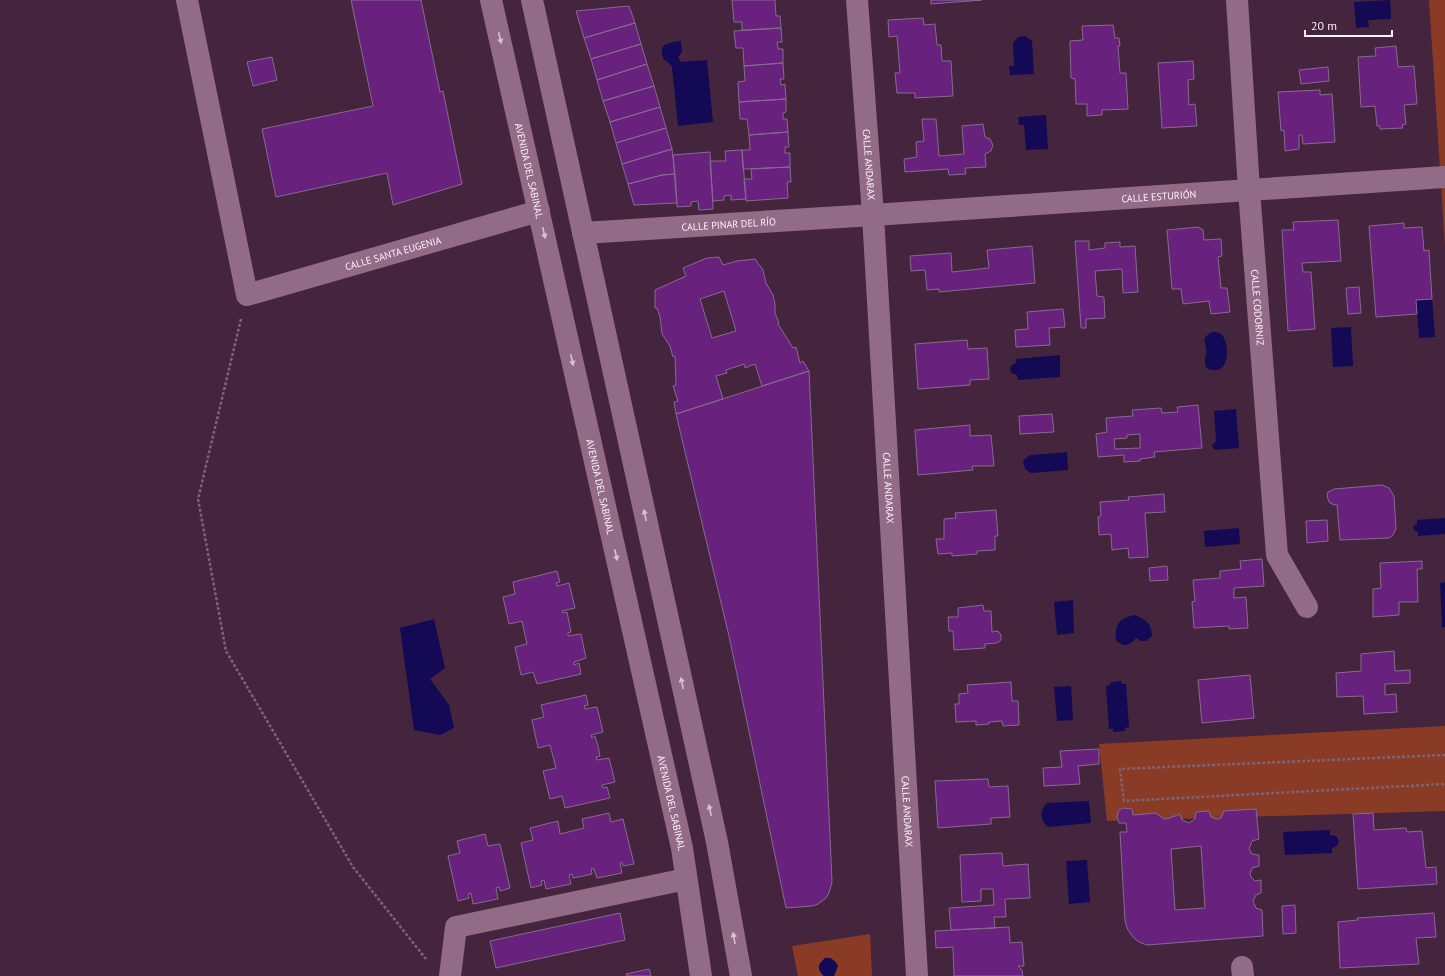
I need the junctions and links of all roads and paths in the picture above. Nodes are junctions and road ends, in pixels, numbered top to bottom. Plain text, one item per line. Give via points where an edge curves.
1 (187, 0) edge
2 (492, 0) edge
3 (532, 0) edge
4 (857, 0) edge
5 (1237, 0) edge
6 (1445, 177) edge
7 (1249, 190) junction
8 (539, 211) junction
9 (873, 215) junction
10 (584, 233) junction
11 (247, 296) junction
12 (1307, 607) dead end
13 (1445, 755) edge
14 (1445, 784) edge
15 (686, 879) junction
16 (430, 964) dead end
17 (450, 976) edge
18 (701, 976) edge
19 (741, 976) edge
20 (917, 976) edge

1 - 11 street
2 -> 8 street, AVENIDA DEL SABINAL
3 - 10 street
4 - 9 street, CALLE ANDARAX
5 - 7 street, CALLE CODORNIZ
6 - 7 street, CALLE ESTURIÓN
7 - 9 street, CALLE ESTURIÓN
7 - 12 street, CALLE CODORNIZ via 1277,556
8 - 11 street, CALLE SANTA EUGENIA
8 -> 15 street, AVENIDA DEL SABINAL via 680,840
9 - 10 street, CALLE PINAR DEL RÍO
9 - 20 street, CALLE ANDARAX
19 -> 10 street via 717,842
11 - 16 path via 198,499 226,651 353,867
13 - 14 path via 1120,769 1124,802
15 - 17 street via 456,927
15 - 18 street, AVENIDA DEL SABINAL

